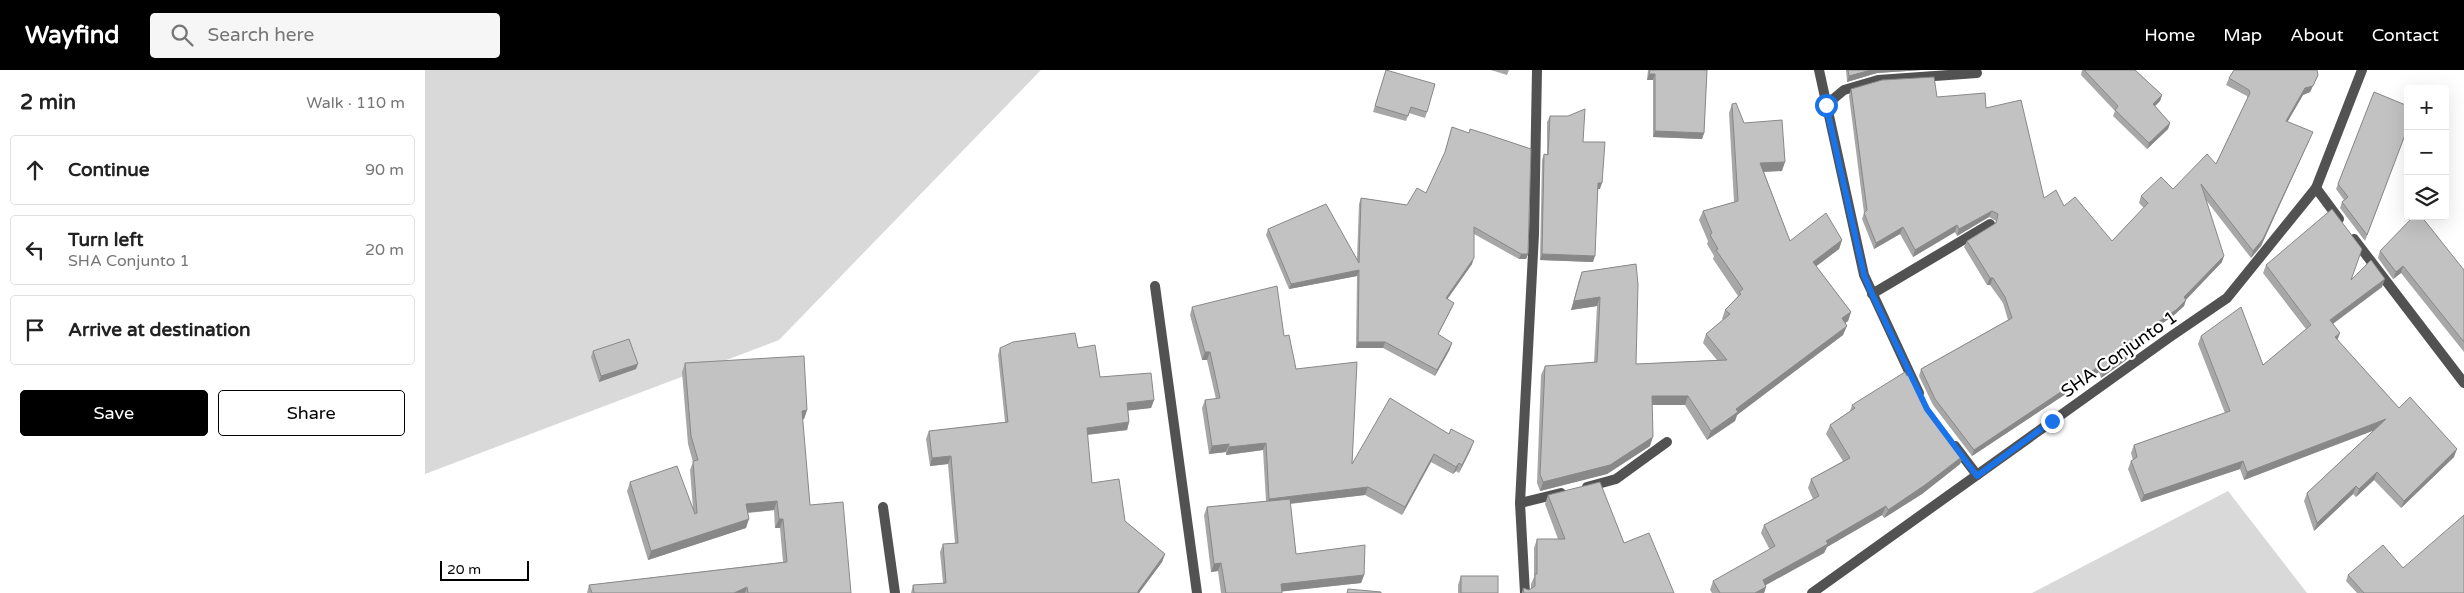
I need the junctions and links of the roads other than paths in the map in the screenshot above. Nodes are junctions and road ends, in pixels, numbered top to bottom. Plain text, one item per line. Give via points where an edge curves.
1 (1537, 70) edge
2 (1819, 70) edge
3 (2362, 70) edge
4 (1977, 73) dead end
5 (1826, 105) junction
6 (2316, 188) junction
7 (1990, 224) edge
8 (1155, 286) dead end
9 (1872, 294) junction
10 (2464, 383) edge
11 (1923, 400) edge
12 (1949, 439) edge
13 (1667, 442) dead end
14 (1977, 476) junction
15 (1520, 504) junction
16 (883, 507) dead end
17 (895, 593) edge
18 (1197, 593) edge
19 (1525, 593) edge
20 (1811, 593) edge

1 - 15 street via 1534,234
2 - 5 street
3 - 6 street, SHA Conjunto 1
4 - 5 street via 1878,80 1845,90
5 - 9 street via 1864,275
6 - 10 street
6 - 14 street, SHA Conjunto 1 via 2227,298
7 - 9 street
8 - 18 street
9 - 11 street
12 - 14 street
13 - 15 street via 1617,479
14 - 20 street, SHA Conjunto 1
15 - 19 street
16 - 17 street

